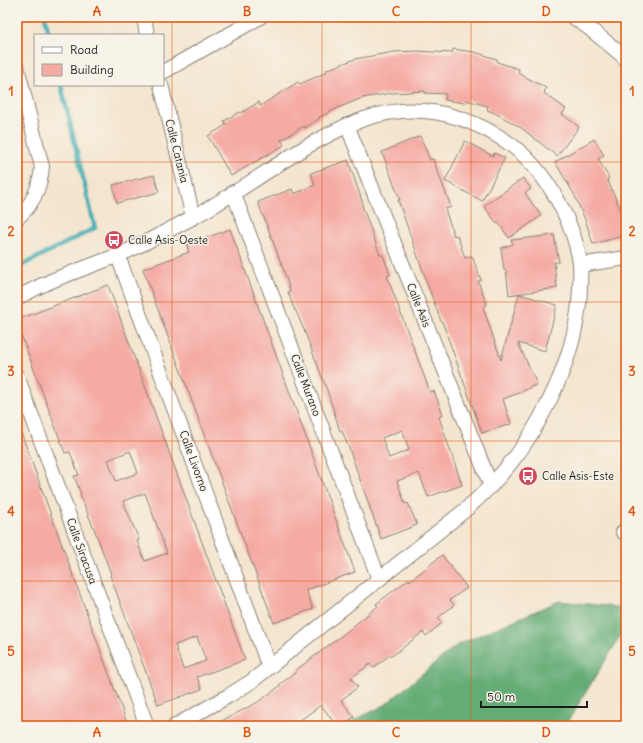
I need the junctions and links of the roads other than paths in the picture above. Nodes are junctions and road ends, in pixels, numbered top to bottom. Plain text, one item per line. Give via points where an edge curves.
1 (144, 17) edge
2 (260, 17) edge
3 (573, 17) edge
4 (147, 34) edge
5 (625, 55) edge
6 (17, 67) edge
7 (164, 71) edge
8 (160, 86) edge
9 (347, 125) junction
10 (233, 192) junction
11 (20, 216) edge
12 (193, 217) junction
13 (118, 256) junction
14 (626, 258) edge
15 (580, 265) junction
16 (17, 298) edge
17 (17, 376) edge
18 (491, 486) junction
19 (379, 579) junction
20 (269, 667) junction
21 (147, 726) edge
22 (175, 726) edge

1 - 4 street
2 - 7 street
3 - 5 street
6 - 11 street via 42,167 36,195
8 - 12 street, Calle Catania
9 - 10 street
9 - 15 street via 373,116 400,111 428,111 468,120 496,134 535,165 550,187 563,210
9 - 18 street, Calle Asis
10 - 12 street
10 - 19 street, Calle Murano
12 - 13 street
13 - 16 street via 54,280
13 - 20 street, Calle Livorno
14 - 15 street
15 - 18 street via 579,310 569,356 538,425
17 - 21 street, Calle Siracusa
18 - 19 street
19 - 20 street
20 - 22 street via 230,695

